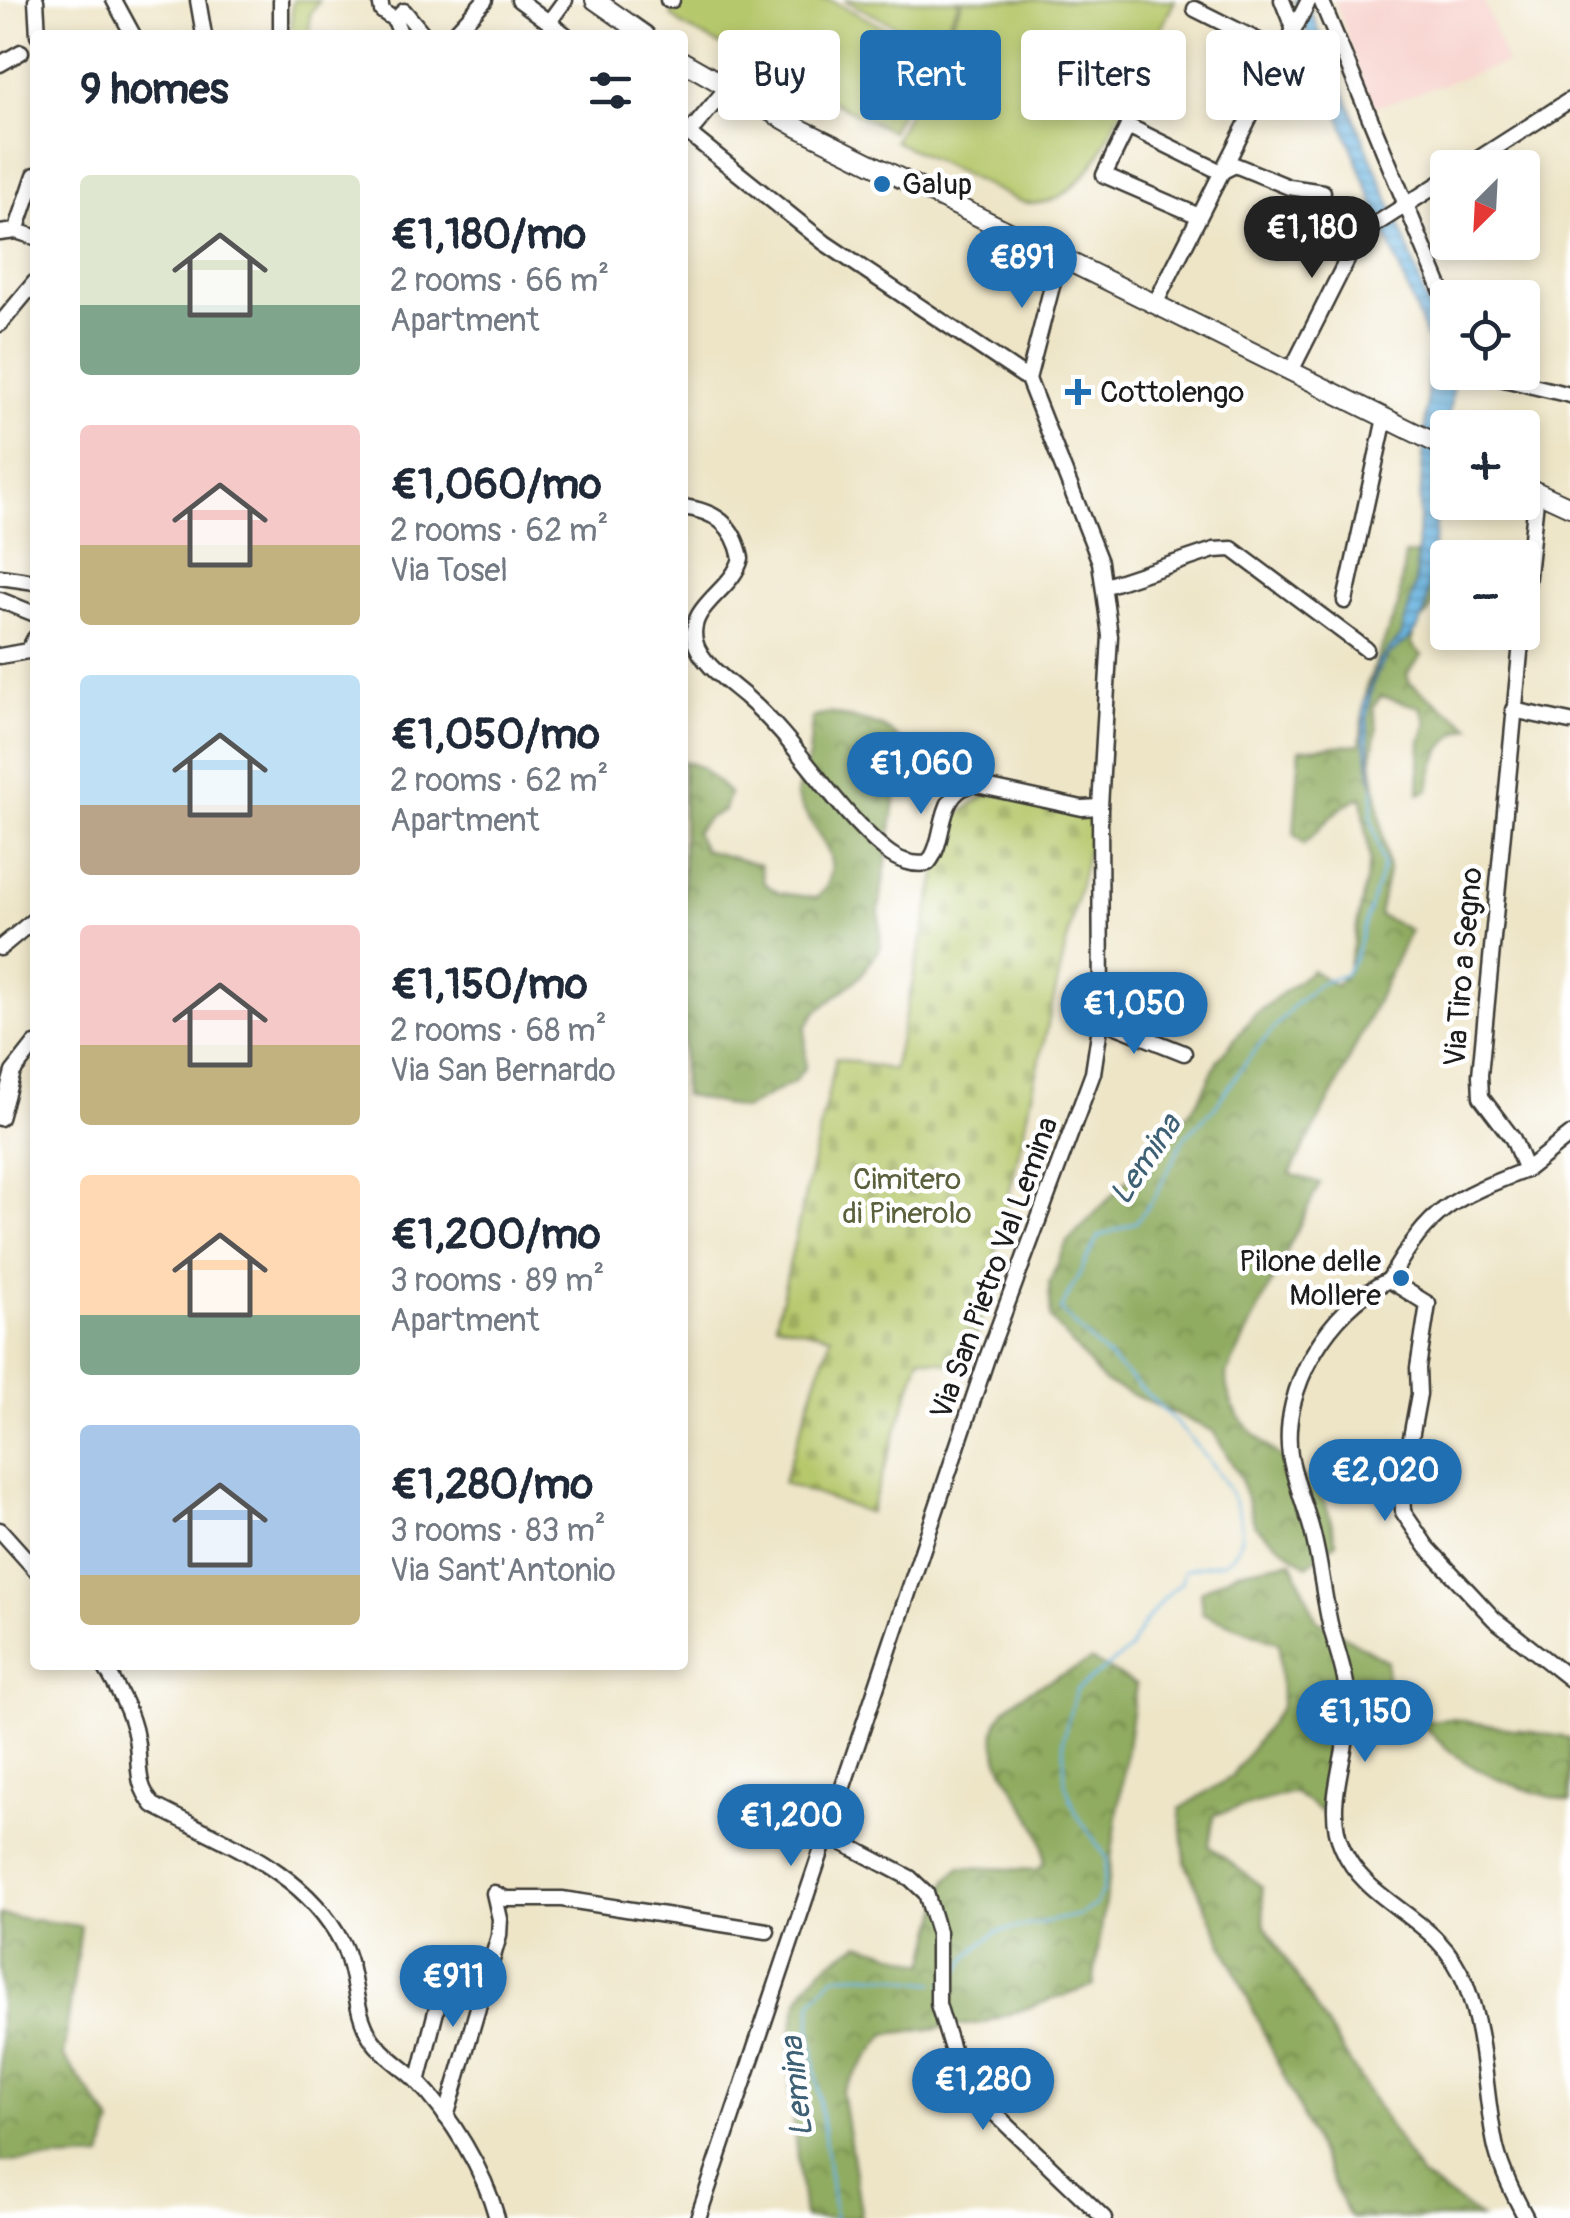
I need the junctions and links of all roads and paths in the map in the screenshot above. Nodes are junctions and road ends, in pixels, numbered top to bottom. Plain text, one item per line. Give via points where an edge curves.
1 (36, 0) edge
2 (114, 0) edge
3 (198, 0) edge
4 (281, 0) edge
5 (380, 0) edge
6 (485, 0) edge
7 (519, 0) edge
8 (565, 0) edge
9 (595, 0) edge
10 (1282, 0) edge
11 (1309, 0) edge
12 (1321, 0) edge
13 (1195, 9) dead end
14 (549, 22) junction
15 (1296, 25) junction
16 (398, 28) edge
17 (38, 30) edge
18 (130, 30) edge
19 (203, 30) edge
20 (281, 30) edge
21 (420, 30) edge
22 (457, 30) edge
23 (559, 30) edge
24 (638, 30) edge
25 (1237, 30) edge
26 (1293, 30) edge
27 (22, 52) dead end
28 (0, 64) edge
29 (688, 65) edge
30 (718, 84) edge
31 (718, 97) edge
32 (1570, 100) edge
33 (788, 120) edge
34 (1247, 120) edge
35 (688, 129) edge
36 (688, 133) edge
37 (1492, 150) edge
38 (1221, 172) junction
39 (30, 189) edge
40 (1430, 189) edge
41 (1323, 192) dead end
42 (1401, 207) junction
43 (1199, 216) junction
44 (16, 231) junction
45 (0, 233) edge
46 (30, 236) edge
47 (1060, 255) junction
48 (1436, 280) edge
49 (30, 288) edge
50 (1155, 304) junction
51 (0, 324) edge
52 (1292, 371) junction
53 (1028, 379) junction
54 (1540, 388) edge
55 (1570, 395) edge
56 (1385, 418) junction
57 (1430, 440) edge
58 (1540, 493) edge
59 (1570, 507) edge
60 (688, 508) edge
61 (0, 577) edge
62 (30, 581) edge
63 (1106, 586) junction
64 (0, 600) edge
65 (1345, 601) dead end
66 (30, 612) edge
67 (30, 647) edge
68 (1366, 649) dead end
69 (1520, 650) edge
70 (0, 656) edge
71 (1514, 710) junction
72 (1570, 722) edge
73 (1100, 807) junction
74 (30, 923) edge
75 (0, 948) edge
76 (1101, 1020) junction
77 (30, 1050) edge
78 (1184, 1053) dead end
79 (0, 1118) edge
80 (1570, 1135) edge
81 (1526, 1170) junction
82 (1388, 1280) junction
83 (0, 1530) edge
84 (30, 1563) edge
85 (106, 1670) edge
86 (1570, 1679) edge
87 (826, 1834) junction
88 (767, 1931) dead end
89 (448, 1968) dead end
90 (418, 2082) junction
91 (446, 2117) junction
92 (497, 2218) edge
93 (698, 2218) edge
94 (1104, 2218) edge
95 (1526, 2218) edge

1 - 17 street
2 - 18 street
3 - 19 street
4 - 20 street
5 - 16 street
6 - 22 street
7 - 14 street
8 - 14 street
9 - 24 main road
10 - 15 street
11 - 15 street
12 - 42 street
13 - 25 street
14 - 23 street
15 - 26 street
16 - 21 street via 400,12
27 - 28 street
29 - 30 main road
31 - 35 street
32 - 37 street
33 - 47 main road
34 - 38 street
36 - 53 street via 841,254
38 - 41 street via 1234,165 1289,187
38 - 43 street
38 - 43 street via 1128,126 1104,175
39 - 44 street
40 - 42 street
42 - 48 street
42 - 52 street via 1350,252
43 - 50 street
44 - 45 street
44 - 46 street
47 - 50 main road
47 - 53 street
49 - 51 street
50 - 52 main road
52 - 56 main road
53 - 63 street, Via San Pietro Val Lemina
54 - 55 street
56 - 57 main road
56 - 65 street
58 - 59 main road
60 - 73 street via 716,515 732,530 741,558 725,590 706,602 696,623 701,653 888,852 912,864 928,863 946,808 972,784
61 - 62 street
63 - 68 street via 1232,549
63 - 73 street, Via San Pietro Val Lemina via 1110,636
64 - 66 street
67 - 70 street
69 - 71 street, Via Tiro a Segno
71 - 72 street
71 - 81 street, Via Tiro a Segno via 1480,1075 1481,1097 1513,1139
73 - 76 street, Via San Pietro Val Lemina
74 - 75 street
76 - 78 street
76 - 87 street, Via San Pietro Val Lemina via 1077,1126 1009,1296
77 - 79 street via 13,1072
80 - 81 street
81 - 82 street via 1443,1206
82 - 86 street via 1428,1304 1403,1512 1494,1619
82 - 95 street via 1328,1330 1290,1426 1289,1452 1348,1698 1335,1797 1340,1845 1367,1884 1448,1948 1477,2018 1497,2152
83 - 84 street
85 - 90 street via 136,1738 136,1769 146,1796 272,1867 314,1905 341,1942 372,2039
87 - 93 street, Via San Pietro Val Lemina
87 - 94 street via 917,1883 935,1912 938,2004 954,2056 983,2102
88 - 91 street via 562,1899 506,1900 494,1893 498,1936
89 - 90 street
90 - 91 street
91 - 92 street

